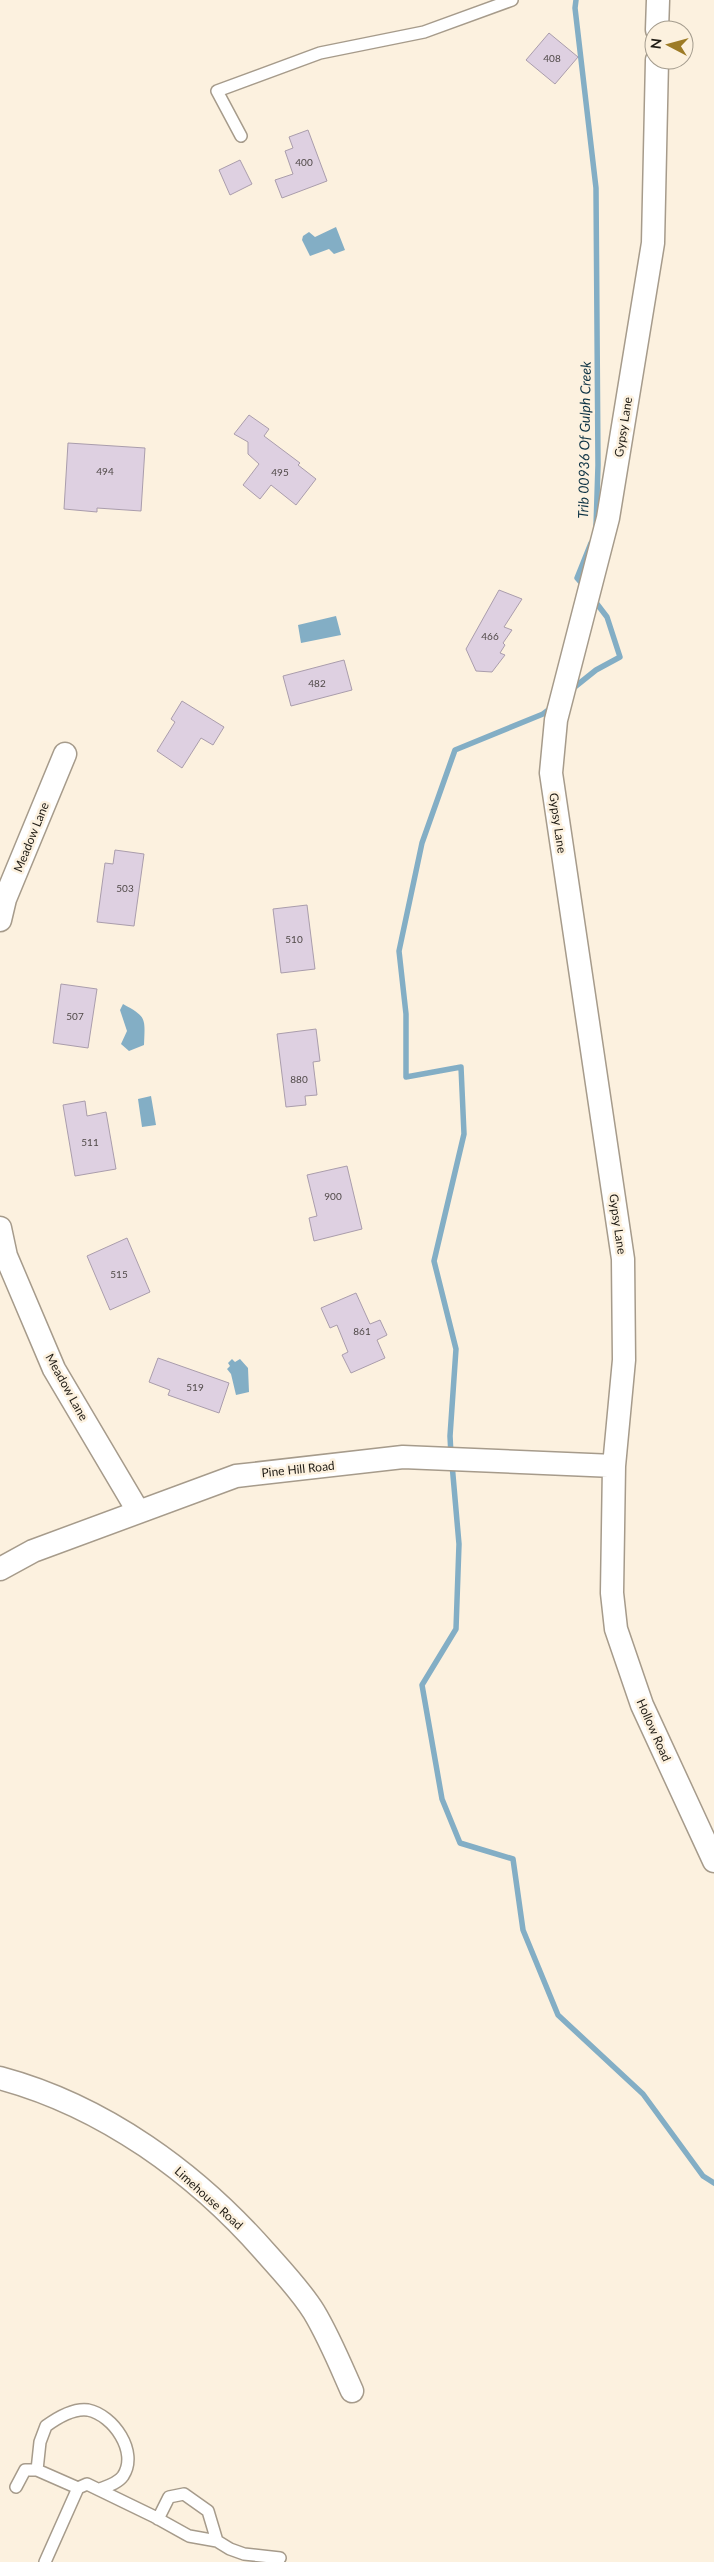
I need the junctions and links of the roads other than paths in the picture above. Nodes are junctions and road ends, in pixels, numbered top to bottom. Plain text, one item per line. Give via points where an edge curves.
1 (512, 0) edge
2 (658, 0) edge
3 (658, 20) edge
4 (657, 70) edge
5 (241, 136) dead end
6 (65, 754) dead end
7 (0, 920) edge
8 (0, 1228) edge
9 (614, 1466) junction
10 (138, 1511) junction
11 (0, 1569) edge
12 (612, 1592) joint
13 (714, 1861) edge
14 (0, 2078) edge
15 (352, 2391) dead end
16 (37, 2470) junction
17 (16, 2487) dead end
18 (78, 2488) junction
19 (100, 2489) junction
20 (158, 2519) junction
21 (217, 2541) junction
22 (280, 2558) dead end
23 (45, 2562) edge

1 - 5 lane via 424,32 320,53 217,91
2 - 3 street
4 - 9 street, Gypsy Lane via 653,243 608,518 556,720 551,774 623,1259 624,1360
6 - 7 street, Meadow Lane via 5,899
8 - 10 street, Meadow Lane via 6,1256 54,1368
9 - 10 street, Pine Hill Road via 403,1457 236,1476
9 - 12 street, Gypsy Lane
10 - 11 street, Pine Hill Road via 33,1550
12 - 13 street, Hollow Road via 616,1629 642,1705
14 - 15 street, Limehouse Road via 64,2101 113,2126 202,2188 246,2230 313,2311
16 - 17 lane via 25,2470
16 - 18 lane
16 - 19 lane via 40,2442 46,2426 58,2418 86,2410 99,2414 115,2427 126,2444 127,2462 123,2476
18 - 19 lane via 87,2484
18 - 23 lane
19 - 20 lane
20 - 21 lane via 189,2536
20 - 21 lane via 169,2498 184,2494 208,2510
21 - 22 lane via 244,2554

